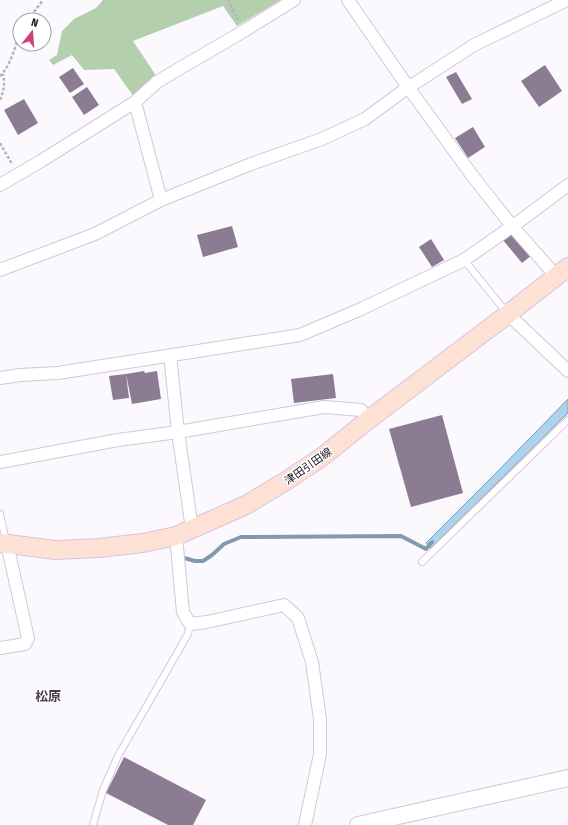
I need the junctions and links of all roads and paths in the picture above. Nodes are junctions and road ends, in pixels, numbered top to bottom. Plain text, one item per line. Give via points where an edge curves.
1 (43, 0) edge
2 (228, 0) edge
3 (294, 0) edge
4 (348, 0) edge
5 (567, 0) edge
6 (34, 12) edge
7 (244, 31) junction
8 (13, 52) edge
9 (3, 73) junction
10 (0, 76) edge
11 (408, 87) junction
12 (0, 100) edge
13 (135, 102) junction
14 (0, 143) edge
15 (18, 175) junction
16 (0, 185) edge
17 (568, 185) edge
18 (161, 200) junction
19 (512, 226) junction
20 (464, 260) junction
21 (0, 270) edge
22 (562, 272) edge
23 (508, 314) junction
24 (170, 355) junction
25 (568, 371) edge
26 (0, 378) edge
27 (368, 420) junction
28 (568, 420) edge
29 (178, 432) junction
30 (0, 462) edge
31 (0, 514) edge
32 (192, 529) junction
33 (176, 536) junction
34 (3, 543) edge
35 (422, 562) dead end
36 (190, 624) junction
37 (0, 648) edge
38 (568, 778) edge
39 (93, 825) edge
40 (305, 825) edge
41 (358, 825) edge

1 - 6 path
2 - 7 path
3 - 7 street
4 - 11 street
5 - 11 street via 474,45
7 - 13 street via 157,82
8 - 9 path
9 - 10 path
9 - 12 path via 5,84
11 - 18 street via 365,119 322,139
11 - 19 street
13 - 15 street
13 - 18 street
14 - 15 path
15 - 16 street
17 - 19 street
18 - 21 street via 95,234
19 - 20 street
19 - 22 street
20 - 23 lane
20 - 24 street via 300,335
22 - 23 main road, 津田引田線
23 - 25 street
23 - 27 main road, 津田引田線
24 - 26 street via 58,373
24 - 29 street
27 - 29 street via 360,410 324,407
27 - 32 main road, 津田引田線 via 322,457 286,481 246,505
28 - 35 lane
29 - 30 street via 118,440
29 - 32 street
31 - 34 lane
32 - 33 main road, 津田引田線
33 - 34 main road, 津田引田線 via 143,543 55,550
33 - 36 street via 183,612
34 - 37 street via 28,638 25,644
36 - 39 lane via 188,634 118,756 103,790
36 - 40 street via 284,605 298,618 312,662 320,719 320,754
38 - 41 street

